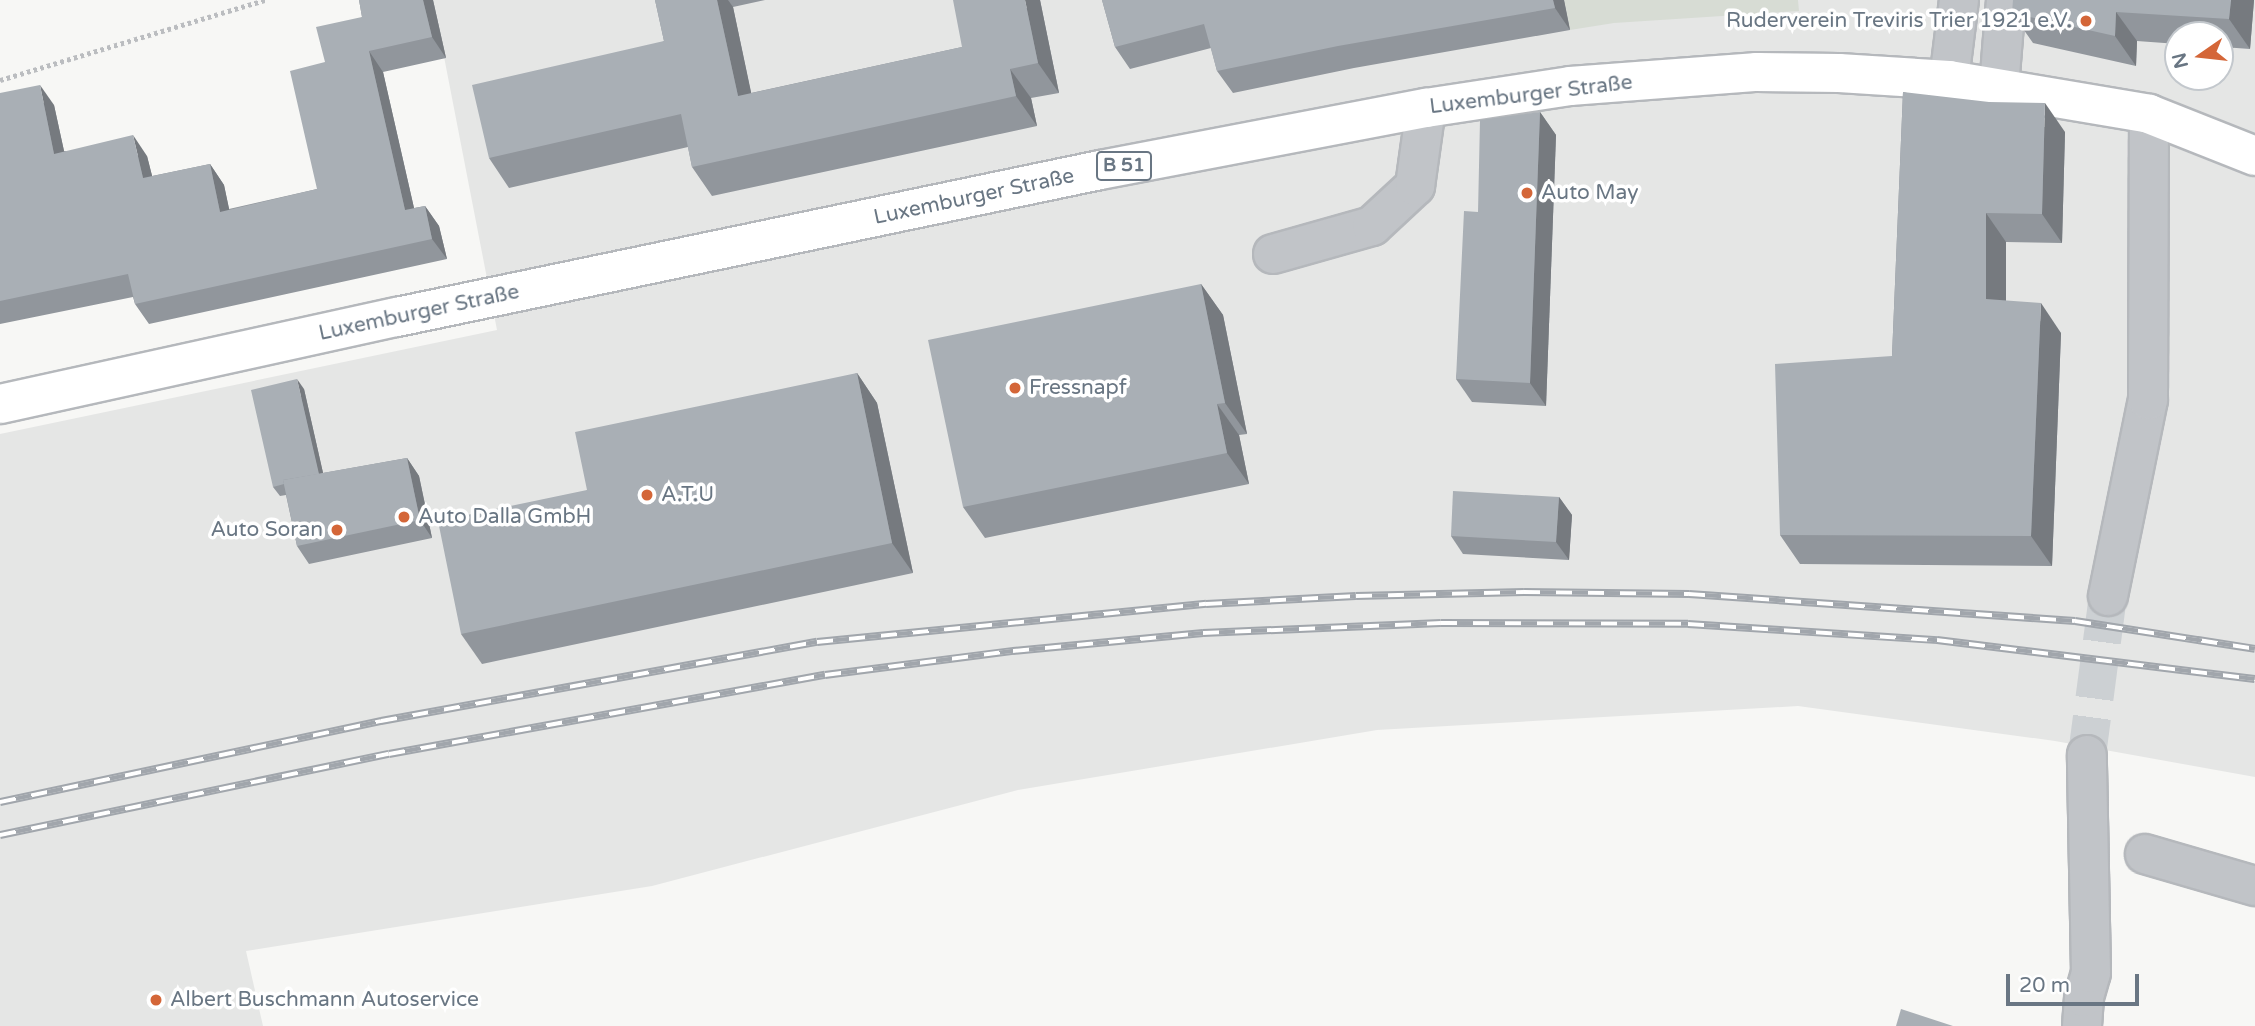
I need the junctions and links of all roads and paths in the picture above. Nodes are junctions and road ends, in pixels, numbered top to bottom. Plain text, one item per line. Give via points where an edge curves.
1 (265, 0) edge
2 (1959, 0) edge
3 (2006, 0) edge
4 (0, 80) edge
5 (1949, 80) junction
6 (1999, 87) junction
7 (1426, 108) junction
8 (2149, 114) junction
9 (2255, 156) edge
10 (1273, 254) dead end
11 (0, 404) edge
12 (2108, 596) tunnel mouth
13 (2087, 755) tunnel mouth
14 (2144, 854) dead end
15 (2255, 886) edge
16 (2082, 1026) edge

1 - 4 path
2 - 5 street
3 - 6 street
5 - 6 main road, Luxemburger Straße / B 51
5 - 7 main road, Luxemburger Straße / B 51 via 1757,72 1570,86
6 - 8 main road, Luxemburger Straße / B 51
7 - 10 street via 1415,186 1372,226
7 - 11 main road, Luxemburger Straße / B 51 via 1100,170
8 - 9 main road, Luxemburger Straße / B 51
8 - 12 street via 2148,400
13 - 16 street via 2091,972
14 - 15 street

